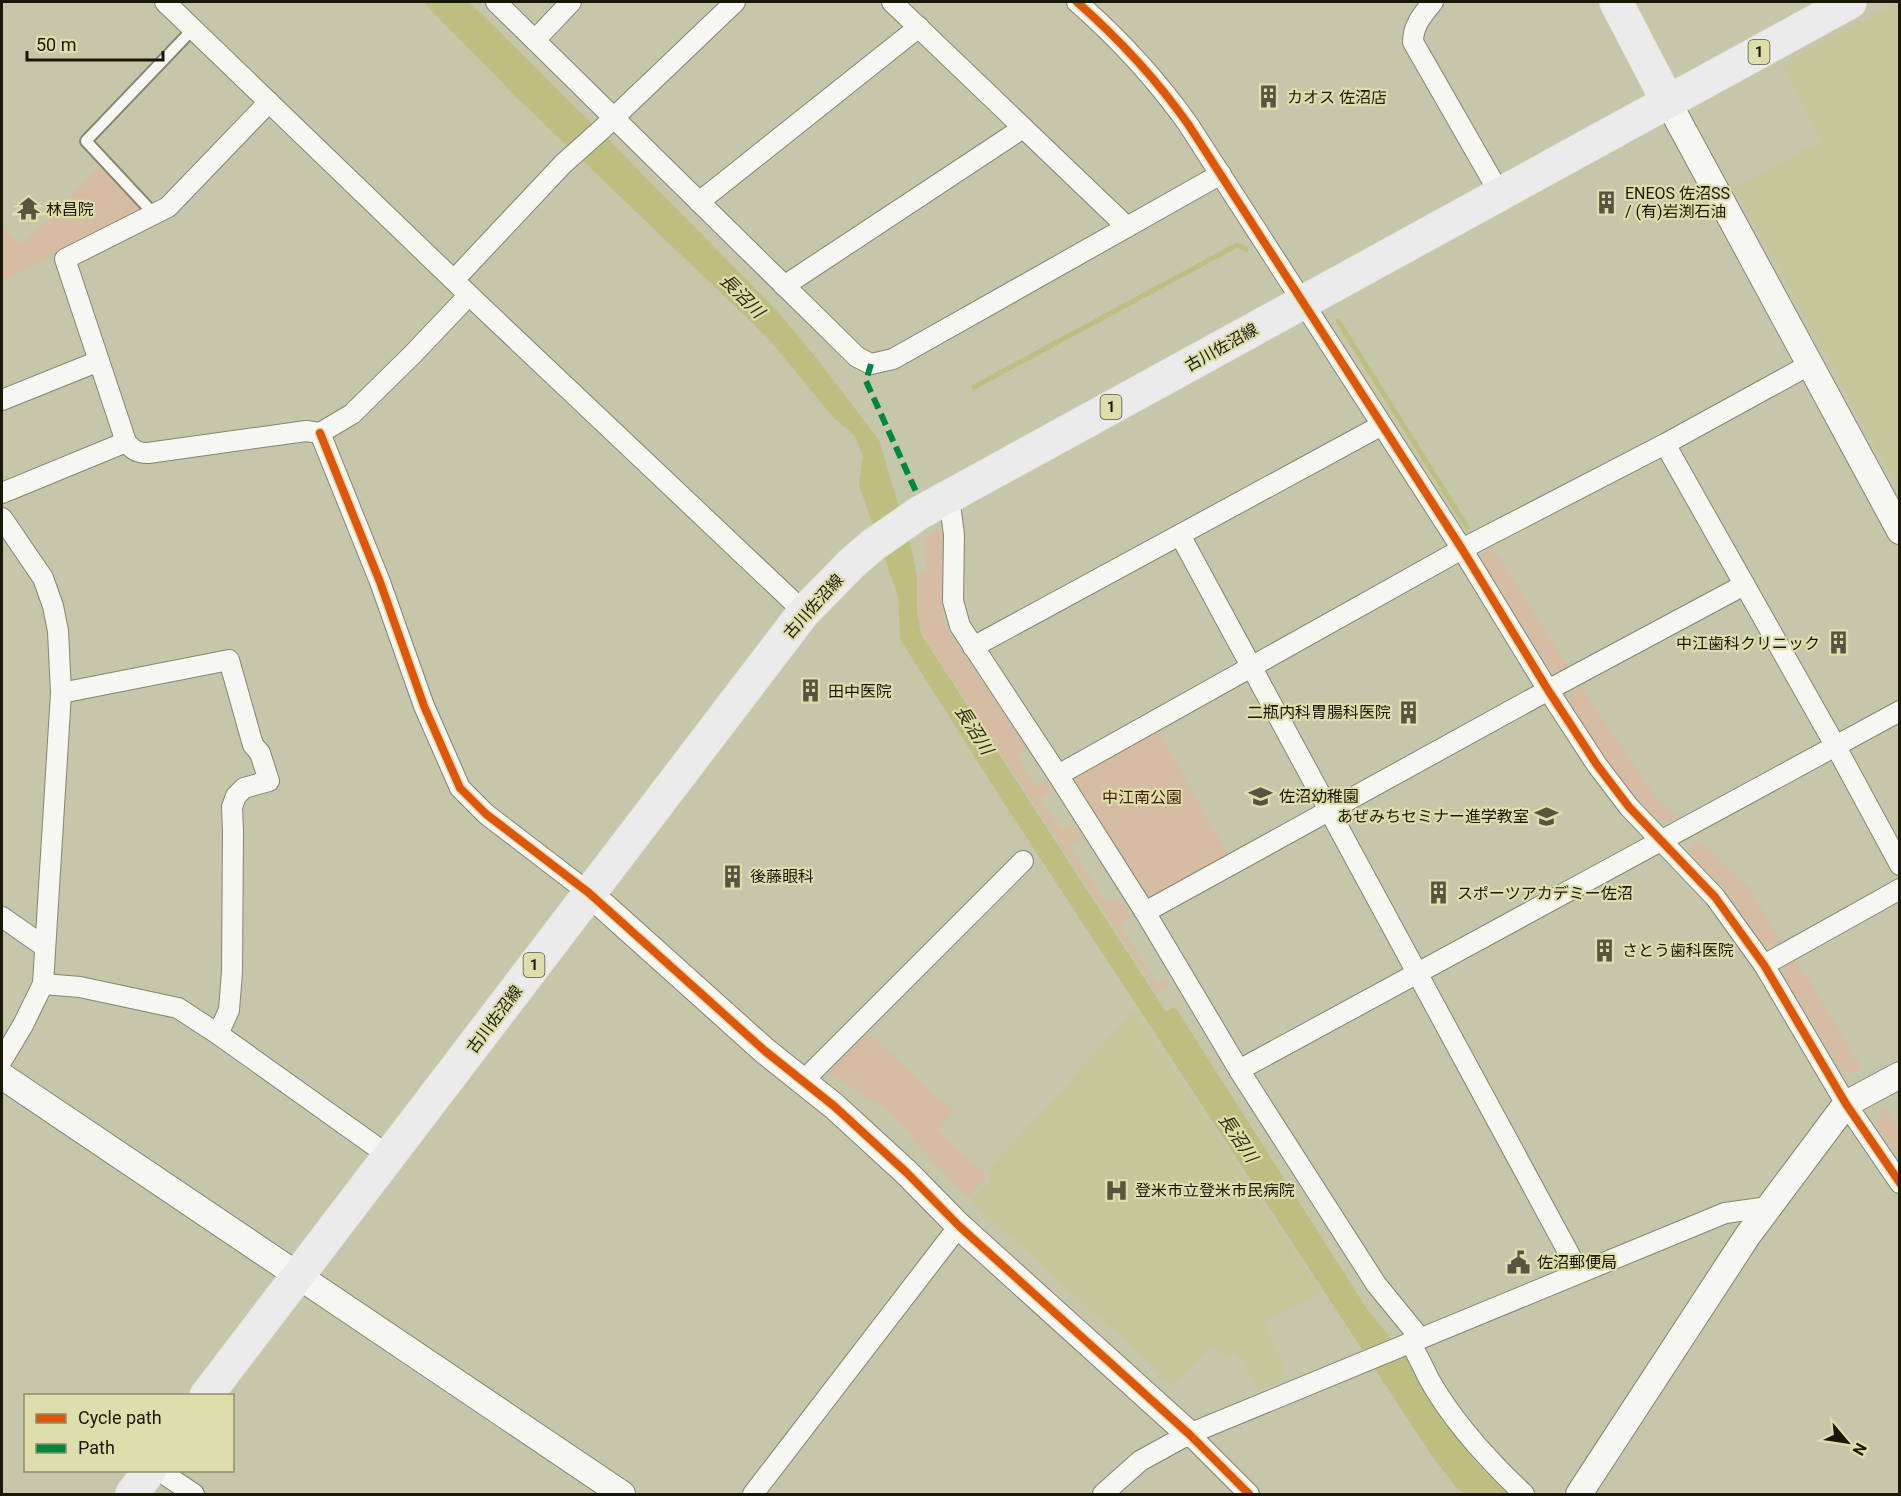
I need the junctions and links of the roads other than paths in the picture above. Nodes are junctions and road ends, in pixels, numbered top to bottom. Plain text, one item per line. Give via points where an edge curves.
1 (165, 2) edge
2 (496, 2) edge
3 (571, 2) edge
4 (735, 2) edge
5 (892, 2) edge
6 (1077, 2) edge
7 (1433, 2) edge
8 (1616, 2) edge
9 (1850, 2) edge
10 (919, 27) junction
11 (193, 29) junction
12 (535, 40) junction
13 (269, 102) junction
14 (1668, 102) junction
15 (607, 124) junction
16 (1023, 128) junction
17 (1221, 174) junction
18 (1500, 194) junction
19 (699, 202) junction
20 (154, 214) junction
21 (1127, 227) junction
22 (453, 280) junction
23 (784, 286) junction
24 (469, 295) junction
25 (1304, 302) junction
26 (99, 361) junction
27 (1809, 365) junction
28 (2, 400) edge
29 (1382, 425) junction
30 (320, 433) junction
31 (126, 442) junction
32 (1665, 444) junction
33 (2, 493) edge
34 (949, 497) junction
35 (1892, 501) edge
36 (2, 518) edge
37 (1899, 531) edge
38 (1180, 536) junction
39 (1462, 549) junction
40 (1744, 585) junction
41 (804, 612) junction
42 (973, 646) junction
43 (1252, 667) junction
44 (1548, 690) junction
45 (61, 693) junction
46 (1899, 711) edge
47 (1835, 745) junction
48 (1058, 775) junction
49 (1329, 810) junction
50 (1661, 841) junction
51 (1023, 861) dead end
52 (1899, 866) edge
53 (1899, 889) edge
54 (590, 893) junction
55 (1145, 912) junction
56 (2, 917) edge
57 (45, 947) junction
58 (1764, 965) junction
59 (1418, 973) junction
60 (43, 984) junction
61 (219, 1034) junction
62 (2, 1060) edge
63 (1239, 1070) junction
64 (2, 1076) edge
65 (1899, 1076) edge
66 (803, 1081) junction
67 (1846, 1104) junction
68 (389, 1156) junction
69 (1899, 1183) edge
70 (1769, 1207) junction
71 (959, 1226) junction
72 (1579, 1272) junction
73 (297, 1276) junction
74 (1412, 1341) junction
75 (207, 1394) edge
76 (1189, 1434) junction
77 (148, 1472) edge
78 (161, 1472) edge
79 (132, 1494) edge
80 (194, 1494) edge
81 (622, 1494) edge
82 (753, 1494) edge
83 (1103, 1494) edge
84 (1249, 1494) edge
85 (1524, 1494) edge
86 (1579, 1494) edge

1 - 11 street
2 - 12 street
3 - 12 street
4 - 15 street
5 - 10 street
6 - 17 street via 1166,93
7 - 18 street via 1418,21 1413,42
8 - 14 main road
9 - 14 main road, 古川佐沼線 / 1
10 - 16 street
10 - 19 street
11 - 13 street
11 - 20 lane via 86,141
12 - 15 street
13 - 20 street via 168,207
13 - 22 street
14 - 18 main road, 古川佐沼線 / 1
14 - 27 street
15 - 19 street
15 - 22 street via 563,164
16 - 21 street
16 - 23 street
17 - 21 street
17 - 25 street
18 - 25 main road, 古川佐沼線 / 1
19 - 23 street
20 - 26 street via 65,259
21 - 23 street via 893,359 871,364 857,357
22 - 24 street
24 - 30 street via 352,414
24 - 41 street
25 - 29 street
25 - 34 main road, 古川佐沼線 / 1
26 - 28 street
26 - 31 street
27 - 32 street
27 - 35 street
29 - 38 street
29 - 39 street
30 - 31 street via 306,431 148,453 139,453
30 - 54 street via 380,582 424,706 460,788 486,814
31 - 33 street
32 - 39 street
32 - 40 street
34 - 41 main road, 古川佐沼線 / 1 via 873,545
34 - 42 street via 954,535 953,600 960,626
35 - 37 street
36 - 45 street via 49,592 58,631
38 - 42 street
38 - 43 street
39 - 43 street
39 - 44 street
40 - 44 street
40 - 47 street
41 - 54 main road, 古川佐沼線 / 1
42 - 48 street
43 - 48 street
43 - 49 street
44 - 49 street
44 - 50 street via 1597,765
45 - 57 street
45 - 61 street via 229,660 253,745 260,753 268,781 244,788 236,795 232,807 232,972 229,1010
46 - 47 street
47 - 50 street
47 - 52 street
48 - 55 street
49 - 55 street
49 - 59 street
50 - 58 street via 1715,897
50 - 59 street
51 - 66 street
53 - 58 street
54 - 66 street via 765,1052
54 - 68 main road, 古川佐沼線 / 1
55 - 63 street
56 - 57 street
57 - 60 street
58 - 67 street
59 - 63 street
59 - 72 street
60 - 61 street via 80,987 178,1008
60 - 62 street
61 - 68 street
63 - 74 street
64 - 73 street
65 - 67 street
66 - 71 street via 908,1173
67 - 69 street
67 - 70 street
68 - 73 main road, 古川佐沼線 / 1
70 - 72 street via 1725,1213
70 - 86 street
71 - 76 street
71 - 82 street
72 - 74 street
73 - 75 main road, 古川佐沼線 / 1
73 - 81 street
74 - 76 street
74 - 85 street via 1430,1381 1455,1417
76 - 83 street via 1140,1461
76 - 84 street
77 - 79 main road
78 - 80 street

